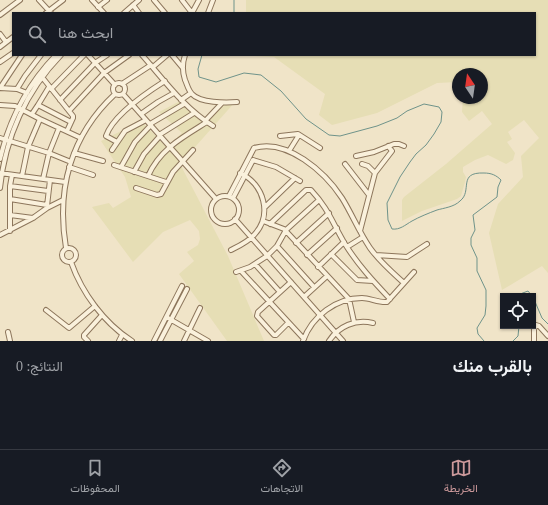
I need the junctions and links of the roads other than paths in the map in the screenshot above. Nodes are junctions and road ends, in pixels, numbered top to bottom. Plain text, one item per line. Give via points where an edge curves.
1 (20, 0) edge
2 (40, 0) edge
3 (63, 0) edge
4 (92, 0) edge
5 (107, 0) edge
6 (139, 0) edge
7 (154, 0) edge
8 (182, 0) edge
9 (199, 0) edge
10 (213, 0) edge
11 (133, 5) junction
12 (98, 7) junction
13 (49, 12) edge
14 (103, 12) edge
15 (125, 12) edge
16 (138, 12) edge
17 (164, 12) edge
18 (191, 12) edge
19 (193, 12) edge
20 (208, 12) edge
21 (0, 15) edge
22 (0, 34) edge
23 (12, 38) edge
24 (6, 42) junction
25 (0, 47) edge
26 (12, 54) edge
27 (21, 56) edge
28 (40, 56) edge
29 (55, 56) edge
30 (60, 56) edge
31 (83, 56) edge
32 (89, 56) edge
33 (106, 56) edge
34 (128, 56) edge
35 (143, 56) edge
36 (167, 56) edge
37 (173, 56) edge
38 (185, 56) edge
39 (0, 62) edge
40 (95, 64) junction
41 (152, 66) junction
42 (182, 67) junction
43 (104, 74) junction
44 (42, 77) junction
45 (165, 81) junction
46 (122, 84) junction
47 (114, 85) junction
48 (0, 88) edge
49 (50, 88) junction
50 (17, 90) junction
51 (174, 92) junction
52 (27, 93) junction
53 (191, 93) junction
54 (114, 94) junction
55 (123, 94) junction
56 (60, 100) junction
57 (182, 102) junction
58 (237, 102) dead end
59 (222, 103) junction
60 (132, 104) junction
61 (0, 105) edge
62 (38, 105) junction
63 (20, 108) junction
64 (69, 111) junction
65 (194, 113) junction
66 (32, 114) junction
67 (141, 114) junction
68 (40, 119) junction
69 (146, 120) junction
70 (71, 122) junction
71 (206, 122) junction
72 (150, 125) junction
73 (213, 126) dead end
74 (60, 128) junction
75 (67, 131) junction
76 (160, 135) junction
77 (299, 135) junction
78 (280, 136) dead end
79 (0, 138) edge
80 (81, 138) junction
81 (7, 141) junction
82 (117, 142) junction
83 (169, 146) junction
84 (388, 146) junction
85 (404, 146) dead end
86 (28, 147) junction
87 (320, 148) dead end
88 (112, 150) dead end
89 (193, 150) dead end
90 (289, 151) junction
91 (74, 152) junction
92 (49, 153) junction
93 (356, 156) dead end
94 (0, 159) edge
95 (103, 161) dead end
96 (182, 161) junction
97 (71, 162) junction
98 (345, 164) dead end
99 (362, 164) dead end
100 (114, 165) dead end
101 (69, 167) junction
102 (121, 167) junction
103 (134, 172) junction
104 (1, 173) edge
105 (375, 173) junction
106 (242, 174) junction
107 (12, 175) junction
108 (93, 175) dead end
109 (22, 176) junction
110 (148, 176) junction
111 (296, 178) junction
112 (42, 179) junction
113 (50, 180) junction
114 (300, 181) dead end
115 (65, 182) junction
116 (166, 182) junction
117 (10, 186) junction
118 (0, 188) edge
119 (136, 188) dead end
120 (48, 191) junction
121 (369, 195) junction
122 (231, 197) junction
123 (10, 199) junction
124 (216, 199) junction
125 (63, 200) junction
126 (320, 200) junction
127 (47, 206) junction
128 (265, 207) junction
129 (329, 213) junction
130 (10, 215) junction
131 (32, 218) junction
132 (235, 219) junction
133 (263, 221) junction
134 (270, 224) junction
135 (337, 228) junction
136 (10, 231) junction
137 (286, 231) junction
138 (360, 232) junction
139 (0, 236) edge
140 (363, 237) junction
141 (252, 238) junction
142 (296, 243) junction
143 (427, 244) dead end
144 (345, 245) junction
145 (277, 246) junction
146 (66, 248) junction
147 (231, 250) dead end
148 (331, 254) junction
149 (307, 255) junction
150 (268, 256) junction
151 (376, 256) junction
152 (71, 262) junction
153 (255, 264) junction
154 (318, 267) junction
155 (414, 272) dead end
156 (327, 276) junction
157 (373, 281) junction
158 (291, 282) junction
159 (404, 283) junction
160 (182, 286) dead end
161 (314, 287) junction
162 (187, 289) dead end
163 (280, 292) junction
164 (304, 297) junction
165 (349, 299) junction
166 (390, 299) junction
167 (269, 302) junction
168 (95, 306) junction
169 (200, 308) dead end
170 (46, 310) dead end
171 (102, 315) junction
172 (320, 315) junction
173 (166, 317) junction
174 (170, 320) junction
175 (354, 322) junction
176 (288, 323) junction
177 (373, 323) dead end
178 (189, 330) junction
179 (8, 332) dead end
180 (335, 333) junction
181 (122, 335) junction
182 (548, 336) edge
183 (205, 340) edge
184 (303, 340) edge
185 (10, 341) edge
186 (88, 341) edge
187 (119, 341) edge
188 (130, 341) edge
189 (154, 341) edge
190 (160, 341) edge
191 (184, 341) edge
192 (329, 341) edge
193 (343, 341) edge
194 (534, 341) edge

1 - 21 street
2 - 13 street
3 - 13 street
4 - 12 street
5 - 12 street
6 - 11 street
7 - 17 street
8 - 18 street
9 - 19 street
10 - 20 street
11 - 15 street
11 - 16 street
12 - 14 street
22 - 24 street
23 - 24 street
24 - 25 street
26 - 39 street
27 - 48 street
28 - 50 street
29 - 52 street
30 - 44 street
31 - 49 street
32 - 40 street
33 - 40 street
34 - 43 street
35 - 41 street
36 - 41 street
37 - 42 street
38 - 42 street
40 - 43 street
40 - 56 street
41 - 45 street
41 - 46 street
42 - 53 street
43 - 47 street
43 - 64 street
44 - 49 street
44 - 63 street
45 - 51 street
45 - 60 street
46 - 47 street
46 - 55 street via 125,89
47 - 54 street
48 - 50 street
49 - 56 street
49 - 62 street
50 - 52 street
51 - 57 street
51 - 67 street
52 - 63 street
53 - 57 street
53 - 59 street via 198,98
54 - 55 street
54 - 80 street via 94,116
55 - 60 street
56 - 64 street
57 - 65 street
57 - 72 street
58 - 59 street
59 - 71 street
60 - 67 street
60 - 82 street via 106,134
61 - 63 street via 8,104
62 - 66 street
62 - 70 street
63 - 66 street
63 - 81 street
64 - 70 street via 73,117
65 - 71 street
65 - 76 street
66 - 68 street
67 - 69 street
68 - 74 street
68 - 86 street
69 - 72 street
69 - 82 street via 125,131
70 - 75 street
71 - 73 street
71 - 83 street
72 - 76 street
72 - 102 street via 135,142
74 - 75 street
74 - 92 street
75 - 80 street
76 - 83 street
76 - 103 street via 144,154
77 - 78 street
77 - 87 street
77 - 90 street
79 - 81 street
80 - 91 street
81 - 86 street
81 - 94 street
81 - 104 street
82 - 88 street
83 - 96 street
83 - 110 street
84 - 85 street
84 - 93 street
84 - 105 street via 392,151
86 - 92 street
86 - 109 street
89 - 96 street
90 - 106 street via 274,146 255,147
90 - 138 street via 312,165 329,182 344,201
91 - 95 street
91 - 97 street
92 - 97 street
92 - 112 street
96 - 116 street
96 - 124 street
97 - 101 street
98 - 121 street
99 - 105 street
100 - 102 street
101 - 108 street
101 - 115 street
102 - 103 street
103 - 110 street
104 - 107 street
104 - 118 street
105 - 121 street
106 - 111 street via 253,160 271,165
106 - 122 street
106 - 128 street via 258,187
107 - 109 street
107 - 117 street
109 - 112 street
110 - 116 street
111 - 114 street
111 - 128 street
112 - 113 street
113 - 115 street
113 - 120 street
115 - 125 street
116 - 119 street via 160,195
117 - 120 street
117 - 123 street
120 - 127 street
121 - 138 street
122 - 124 street via 222,196
122 - 132 street via 239,208
123 - 127 street
123 - 130 street
124 - 132 street via 211,208 214,219 224,224
125 - 127 street
125 - 146 street
126 - 129 street
126 - 134 street via 311,190 307,190
126 - 137 street
127 - 131 street
128 - 133 street
129 - 135 street
129 - 142 street
130 - 131 street
130 - 136 street
131 - 136 street
132 - 141 street
133 - 134 street
133 - 141 street
134 - 137 street
135 - 144 street
135 - 149 street
136 - 139 street
137 - 142 street
137 - 145 street
138 - 140 street
140 - 144 street
140 - 151 street
141 - 147 street
141 - 150 street
142 - 149 street
143 - 151 street via 407,256
144 - 148 street
144 - 157 street
145 - 150 street
145 - 161 street
146 - 152 street via 62,257 65,261
146 - 152 street via 73,249 76,253
148 - 154 street
148 - 157 street via 356,279
149 - 154 street
150 - 153 street
150 - 158 street
151 - 159 street
152 - 168 street via 79,281
153 - 163 street
153 - 167 street via 239,271
154 - 156 street
155 - 159 street
156 - 161 street
156 - 165 street
157 - 166 street
158 - 163 street
158 - 164 street
159 - 166 street
160 - 173 street
161 - 164 street
162 - 174 street
163 - 167 street
164 - 172 street
165 - 166 street via 366,298 384,302
165 - 172 street
165 - 175 street
167 - 176 street
167 - 176 street via 257,315 274,334 276,335
168 - 170 street via 70,328
168 - 171 street
169 - 178 street
171 - 181 street
171 - 186 street via 84,335
172 - 180 street
172 - 184 street
173 - 174 street
173 - 189 street
174 - 178 street
174 - 190 street
175 - 177 street
175 - 180 street
176 - 184 street
178 - 183 street
178 - 191 street
179 - 185 street
180 - 192 street
180 - 193 street
181 - 187 street
181 - 188 street
182 - 194 street via 536,325

